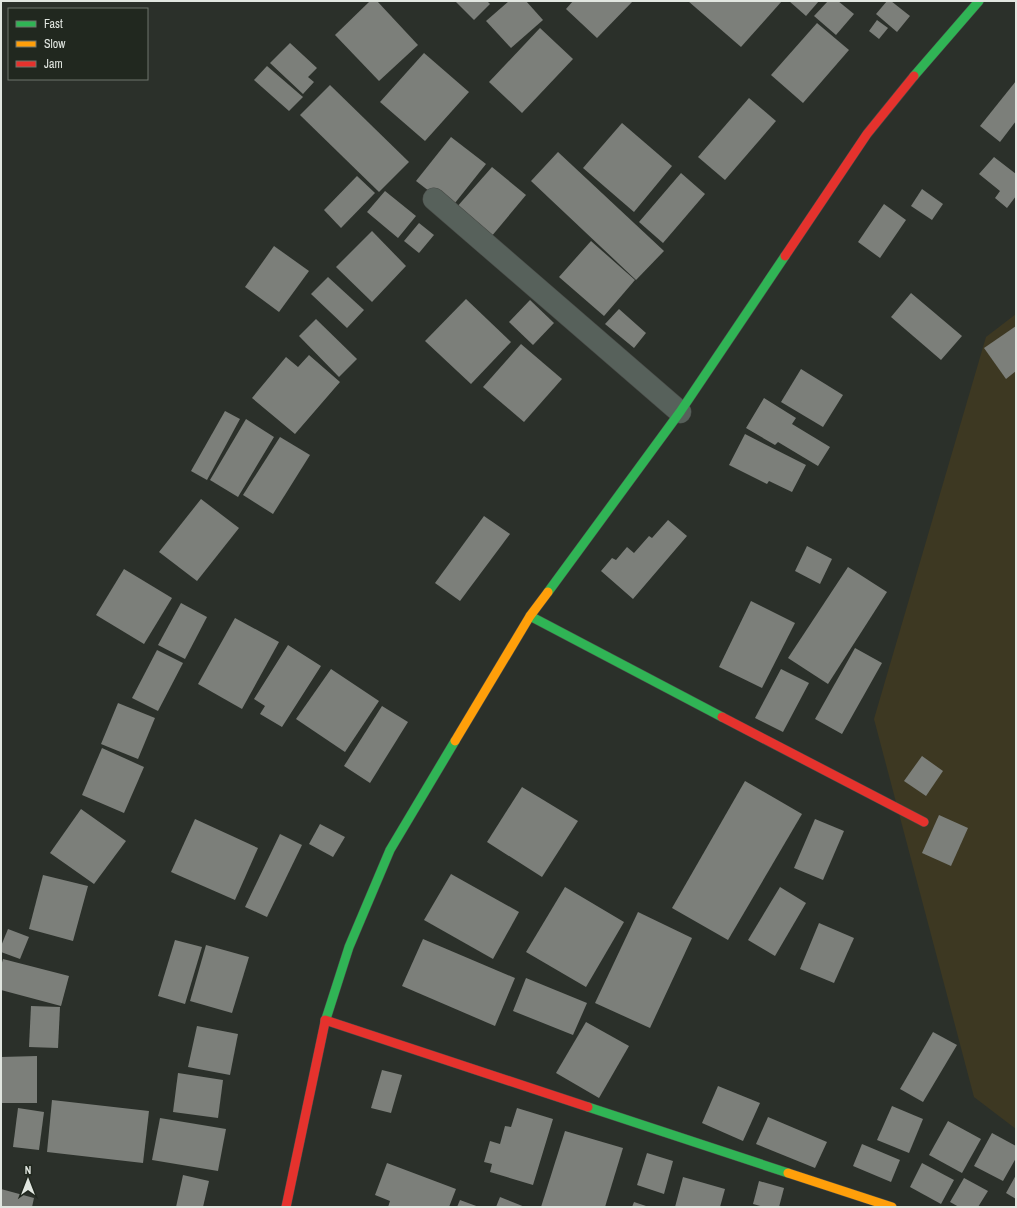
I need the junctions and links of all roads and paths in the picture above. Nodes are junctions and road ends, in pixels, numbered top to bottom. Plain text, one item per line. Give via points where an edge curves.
1 (979, 1) edge
2 (434, 199) dead end
3 (680, 412) junction
4 (530, 616) junction
5 (924, 822) dead end
6 (325, 1020) junction
7 (286, 1207) edge
8 (892, 1207) edge

1 - 3 street via 901,90 867,134
2 - 3 street
3 - 4 street
4 - 5 street
4 - 6 street via 390,850 349,947
6 - 7 street
6 - 8 street

